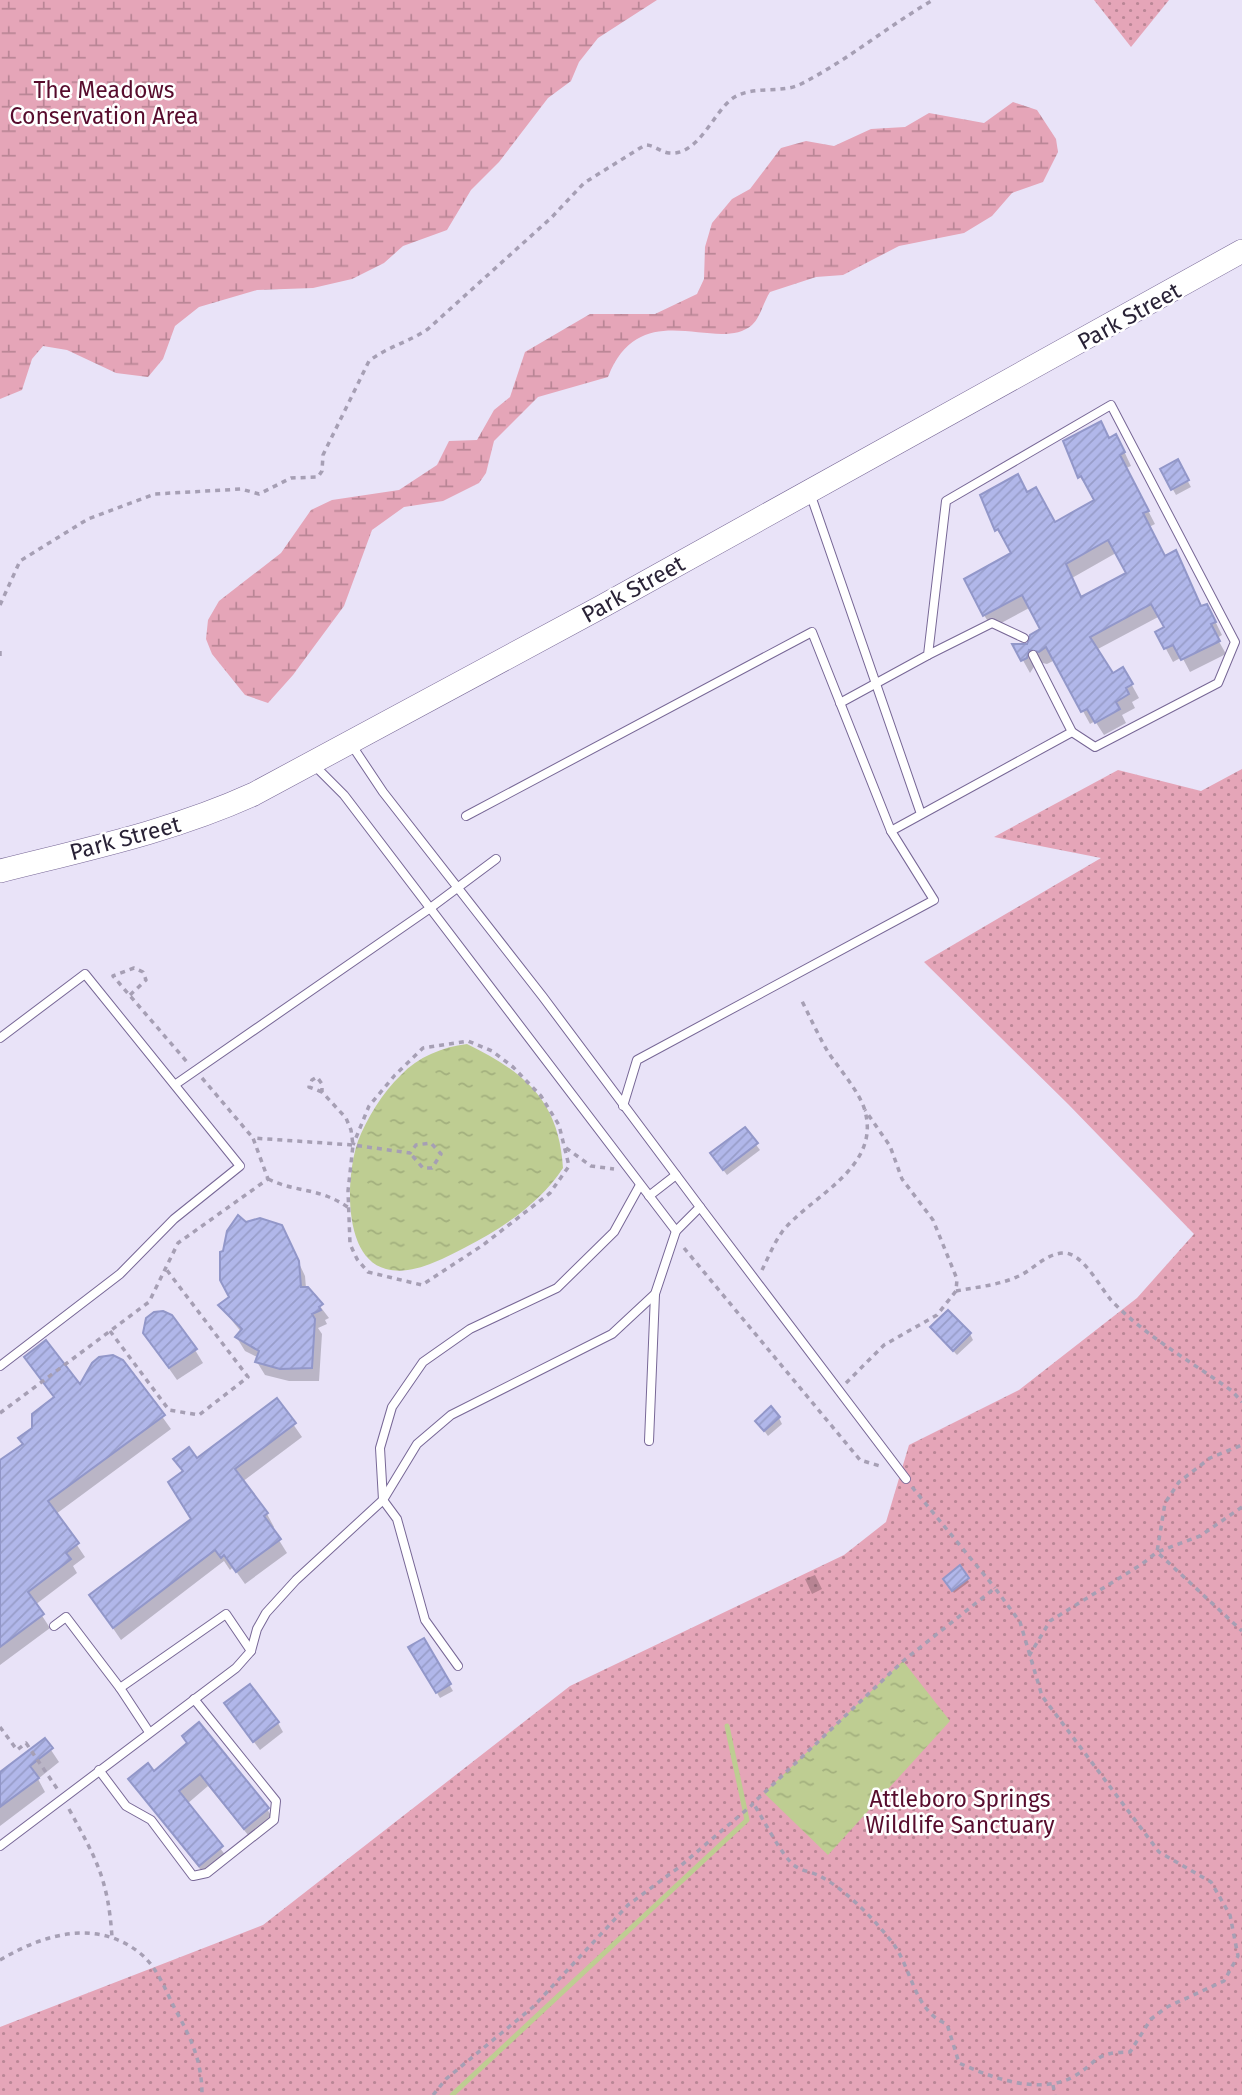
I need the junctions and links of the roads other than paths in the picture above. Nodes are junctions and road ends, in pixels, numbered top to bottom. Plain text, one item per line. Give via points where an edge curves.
1 (1242, 251) edge
2 (809, 491) junction
3 (1024, 638) dead end
4 (928, 655) junction
5 (1033, 655) dead end
6 (876, 683) junction
7 (840, 703) junction
8 (1072, 732) junction
9 (351, 744) junction
10 (313, 764) junction
11 (921, 814) junction
12 (466, 816) dead end
13 (891, 831) junction
14 (496, 859) dead end
15 (0, 871) edge
16 (456, 888) junction
17 (429, 909) junction
18 (0, 1038) edge
19 (176, 1084) junction
20 (623, 1106) junction
21 (676, 1175) junction
22 (640, 1185) junction
23 (649, 1196) junction
24 (700, 1207) junction
25 (676, 1231) junction
26 (656, 1294) junction
27 (0, 1366) edge
28 (649, 1441) dead end
29 (906, 1479) road end
30 (383, 1500) junction
31 (54, 1626) dead end
32 (251, 1651) junction
33 (458, 1666) dead end
34 (120, 1688) junction
35 (194, 1699) junction
36 (149, 1732) junction
37 (99, 1770) junction
38 (0, 1846) edge

1 - 2 main road, Park Street
2 - 6 lane
2 - 9 main road, Park Street
3 - 4 lane via 992,623
4 - 6 lane
4 - 8 lane via 946,502 1111,405 1236,642 1218,683 1095,747
5 - 8 lane
6 - 7 lane
6 - 11 lane
7 - 12 lane via 812,632
7 - 13 lane
8 - 11 lane
9 - 10 main road, Park Street
9 - 16 lane
10 - 15 main road, Park Street via 199,817 150,834
10 - 17 lane via 344,795
11 - 13 lane
13 - 20 lane via 934,900 637,1060
14 - 16 lane
16 - 17 lane
16 - 20 lane
17 - 19 lane
17 - 22 lane
18 - 19 lane via 85,974
19 - 27 lane via 240,1167 174,1219 120,1274
20 - 21 lane
21 - 23 lane
21 - 24 lane
22 - 23 lane
22 - 30 lane via 614,1232 557,1288 471,1329 423,1362 392,1407 383,1437
23 - 25 lane
24 - 25 lane
24 - 29 lane
25 - 26 lane
26 - 28 lane
26 - 30 lane via 612,1334 452,1415 417,1444
30 - 32 lane via 266,1613
30 - 33 lane via 397,1519 425,1620
31 - 34 lane via 66,1617
32 - 34 lane via 226,1614
32 - 35 lane
34 - 36 lane
35 - 36 lane
35 - 37 lane via 276,1801 274,1820 207,1873 193,1876 150,1820 126,1805
36 - 37 lane
37 - 38 lane

